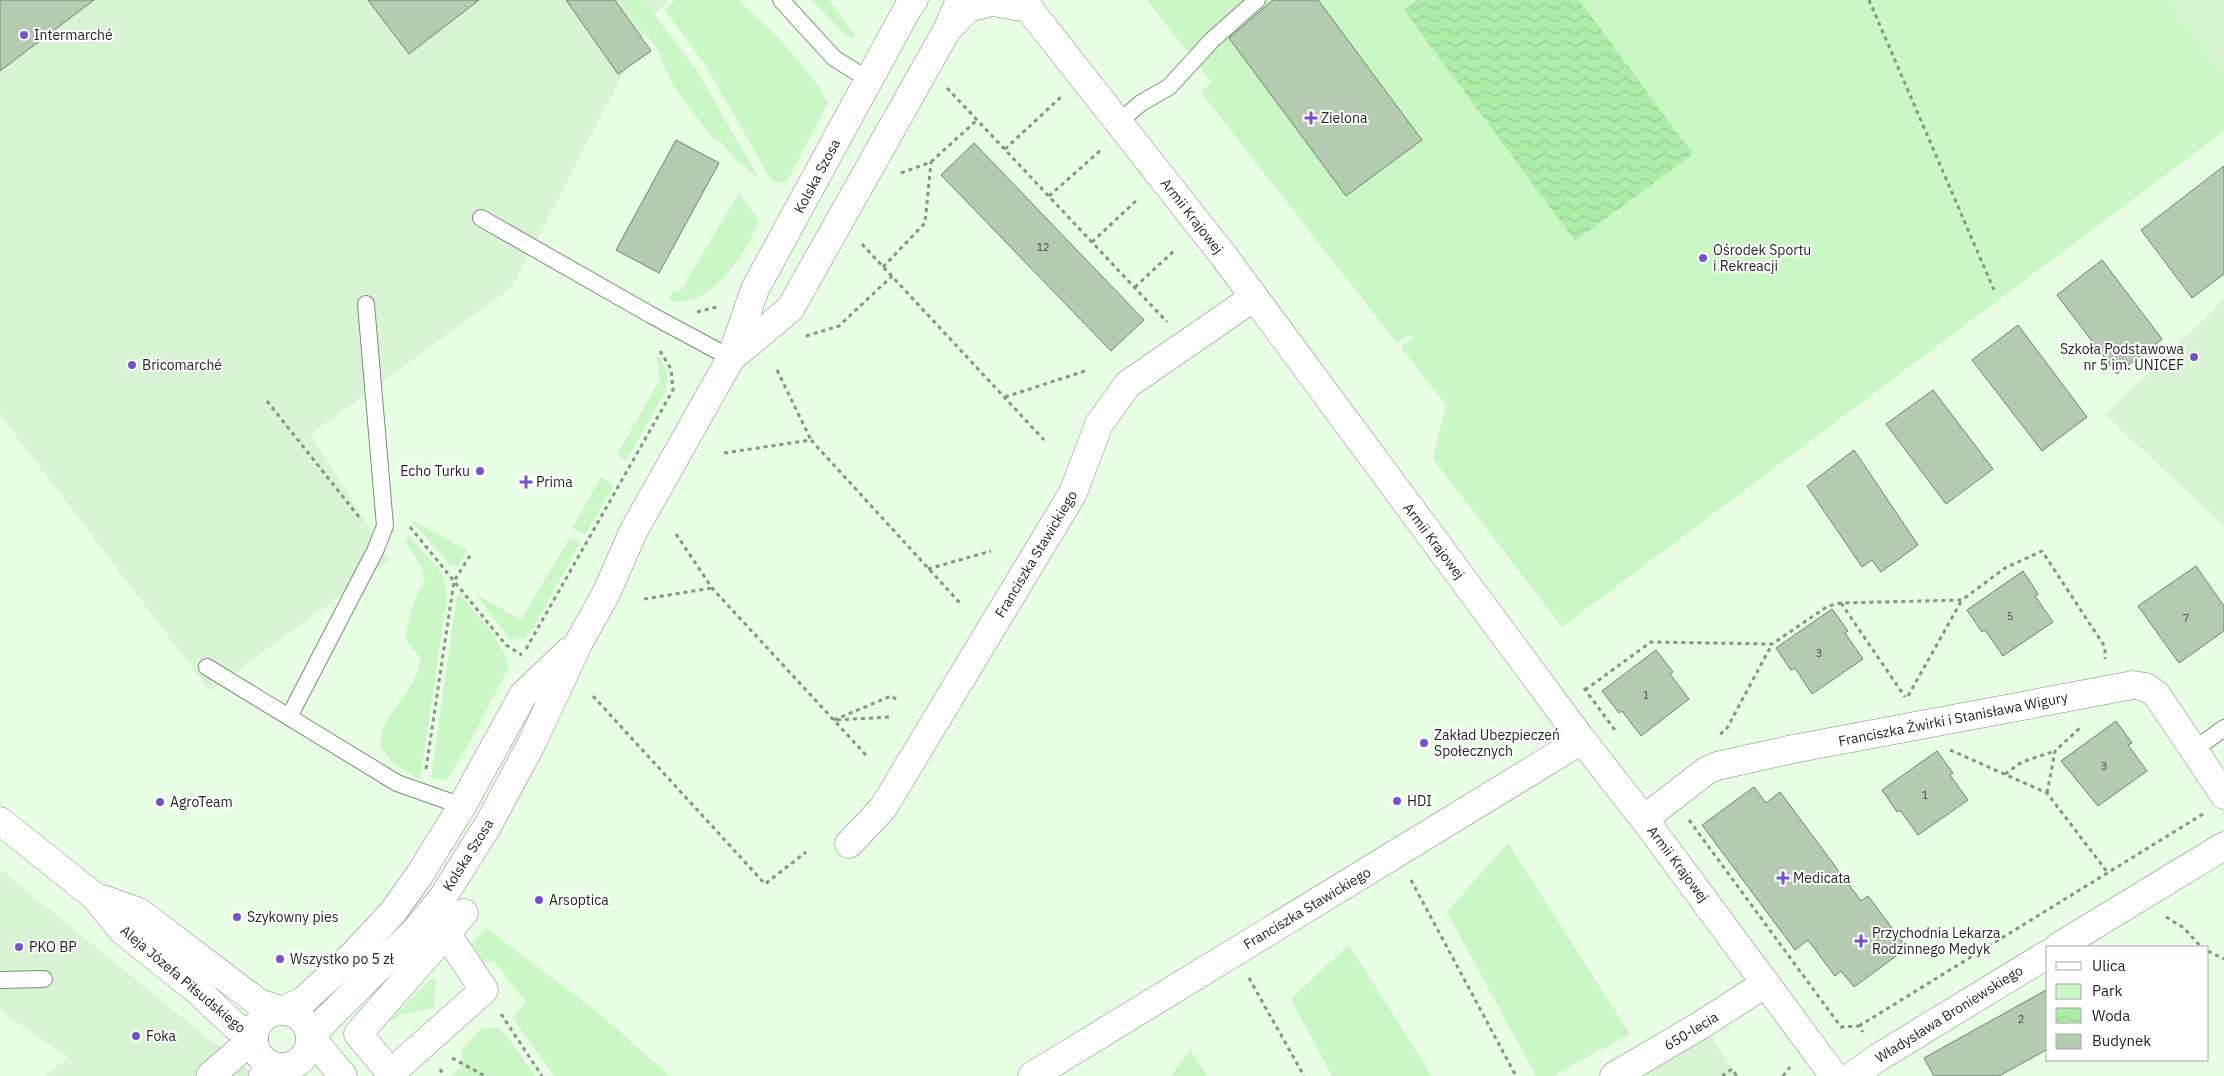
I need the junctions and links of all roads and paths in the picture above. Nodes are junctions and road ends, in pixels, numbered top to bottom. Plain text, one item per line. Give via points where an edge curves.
1 (780, 0) edge
2 (914, 0) edge
3 (960, 0) edge
4 (1257, 0) edge
5 (1869, 0) edge
6 (1026, 3) edge
7 (947, 30) junction
8 (869, 80) junction
9 (941, 81) dead end
10 (1068, 92) dead end
11 (977, 120) junction
12 (1119, 122) junction
13 (1005, 149) junction
14 (1100, 150) dead end
15 (931, 162) junction
16 (896, 174) dead end
17 (1049, 196) junction
18 (1138, 200) dead end
19 (481, 218) dead end
20 (860, 242) dead end
21 (1092, 242) junction
22 (1176, 249) dead end
23 (883, 267) junction
24 (892, 276) junction
25 (1134, 287) junction
26 (1994, 290) dead end
27 (1253, 298) junction
28 (721, 301) dead end
29 (366, 304) dead end
30 (688, 311) dead end
31 (1171, 326) dead end
32 (803, 337) dead end
33 (660, 351) dead end
34 (731, 358) junction
35 (777, 370) dead end
36 (1088, 370) dead end
37 (1005, 397) junction
38 (811, 440) junction
39 (1044, 440) dead end
40 (724, 453) dead end
41 (676, 534) dead end
42 (991, 551) dead end
43 (472, 554) dead end
44 (928, 569) junction
45 (712, 588) junction
46 (644, 600) dead end
47 (1962, 600) junction
48 (960, 602) dead end
49 (1841, 602) junction
50 (580, 642) junction
51 (1772, 644) junction
52 (518, 664) dead end
53 (2105, 665) dead end
54 (207, 667) dead end
55 (1585, 690) dead end
56 (593, 696) dead end
57 (899, 701) dead end
58 (289, 717) junction
59 (889, 717) dead end
60 (834, 720) junction
61 (2083, 726) dead end
62 (2224, 728) edge
63 (1718, 736) dead end
64 (1582, 740) junction
65 (1946, 748) dead end
66 (2194, 750) junction
67 (2055, 751) junction
68 (866, 755) dead end
69 (2005, 774) junction
70 (422, 791) junction
71 (2047, 793) junction
72 (2217, 802) edge
73 (462, 806) junction
74 (1644, 819) junction
75 (0, 821) edge
76 (849, 844) dead end
77 (2224, 846) edge
78 (806, 852) dead end
79 (2108, 873) junction
80 (1410, 879) dead end
81 (94, 896) junction
82 (464, 913) dead end
83 (447, 934) junction
84 (2060, 946) edge
85 (2209, 952) edge
86 (2046, 955) edge
87 (2224, 959) edge
88 (1248, 976) dead end
89 (44, 979) dead end
90 (0, 980) edge
91 (1766, 983) junction
92 (484, 990) junction
93 (283, 1011) junction
94 (1859, 1026) dead end
95 (310, 1036) junction
96 (254, 1038) junction
97 (427, 1041) junction
98 (295, 1071) edge
99 (210, 1076) edge
100 (263, 1076) edge
101 (343, 1076) edge
102 (484, 1076) edge
103 (542, 1076) edge
104 (1032, 1076) edge
105 (1304, 1076) edge
106 (1516, 1076) edge
107 (1614, 1076) edge
108 (1722, 1076) edge
109 (1737, 1076) edge
110 (1834, 1076) edge
111 (1852, 1076) edge

1 - 8 lane via 834,58
2 - 8 street, Kolska Szosa
3 - 7 street, Kolska Szosa
4 - 12 lane via 1212,40 1169,87 1141,103
5 - 26 path
6 - 7 street, Kolska Szosa via 992,2 968,8
6 - 12 street, Armii Krajowej
7 - 34 street, Kolska Szosa via 790,310
8 - 34 street, Kolska Szosa via 755,289
9 - 11 path
10 - 13 path
11 - 13 path
11 - 15 path
12 - 27 street, Armii Krajowej
13 - 17 path
14 - 17 path
15 - 16 path
15 - 23 path via 925,223
17 - 21 path
18 - 21 path
19 - 34 lane
20 - 23 path
21 - 25 path
22 - 25 path
23 - 24 path
24 - 32 path via 839,326
24 - 37 path
25 - 31 path
27 - 64 street, Armii Krajowej
27 - 76 street, Franciszka Stawickiego via 1128,384 1099,424 1073,493 882,808
28 - 30 path via 716,309
29 - 58 lane via 385,526
33 - 52 path via 671,369 673,390
34 - 50 street, Kolska Szosa via 633,532 606,594
35 - 38 path
36 - 37 path
37 - 39 path
38 - 40 path
38 - 44 path
41 - 45 path
42 - 44 path
43 - 70 path via 454,581
44 - 48 path
45 - 46 path
45 - 60 path
47 - 49 path
47 - 49 path via 1907,700
47 - 53 path via 2005,568 2042,550 2105,647
49 - 51 path via 1828,606
50 - 73 street, Kolska Szosa via 523,695
50 - 95 street, Kolska Szosa via 528,751 488,825 443,897 416,930
51 - 55 path via 1652,642
51 - 63 path via 1726,730
54 - 58 lane
56 - 78 path via 765,884
57 - 60 path via 891,696
58 - 70 lane via 397,783
59 - 60 path
60 - 68 path
61 - 67 path
62 - 66 lane
64 - 74 street, Armii Krajowej
64 - 104 street, Franciszka Stawickiego
65 - 69 path
66 - 72 street, Franciszka Żwirki i Stanisława Wigury
66 - 74 street, Franciszka Żwirki i Stanisława Wigury via 2157,695 2146,687 2133,685 1717,766
67 - 69 path via 2022,762
67 - 71 path
69 - 71 path
70 - 73 lane
71 - 79 path
72 - 79 path
73 - 93 street, Kolska Szosa via 393,912 311,994
74 - 91 street, Armii Krajowej
75 - 81 street, Aleja Józefa Piłsudskiego
77 - 84 street
79 - 94 path
80 - 106 path
81 - 93 street, Aleja Józefa Piłsudskiego via 139,912 259,1003
81 - 96 street, Aleja Józefa Piłsudskiego via 124,931 198,991 235,1026
82 - 83 street
83 - 92 street
83 - 97 street via 358,1034 391,1073
85 - 87 path
86 - 111 street, Władysława Broniewskiego
88 - 105 path
89 - 90 lane
91 - 107 street, 650-lecia
91 - 110 street, Armii Krajowej
92 - 97 street
92 - 103 path
93 - 95 street via 298,1016
93 - 96 street via 262,1020
95 - 98 street via 308,1051 297,1063
95 - 101 street
96 - 98 street via 256,1048 266,1062
96 - 99 street
97 - 102 path
98 - 100 street
108 - 109 path via 1732,1069

